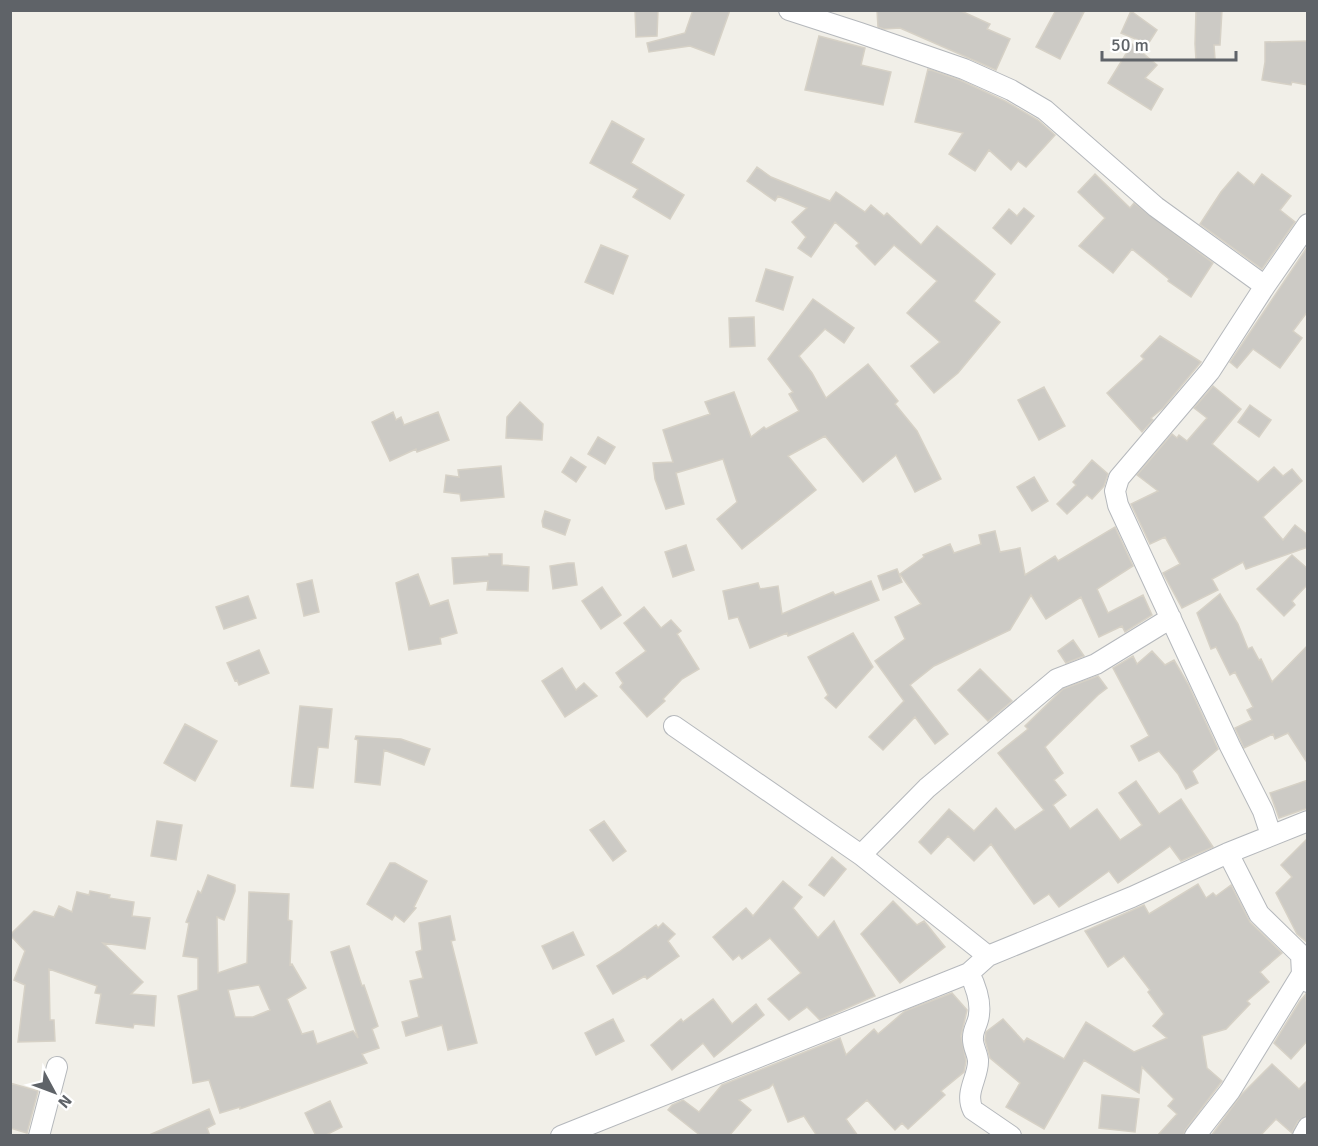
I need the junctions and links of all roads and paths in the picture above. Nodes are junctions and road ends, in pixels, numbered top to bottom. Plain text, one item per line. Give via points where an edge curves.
1 (789, 10) edge
2 (1308, 224) edge
3 (1265, 286) junction
4 (1171, 618) junction
5 (674, 726) dead end
6 (1308, 821) edge
7 (1271, 835) junction
8 (1228, 853) junction
9 (861, 855) junction
10 (988, 956) junction
11 (969, 973) junction
12 (1305, 978) edge
13 (57, 1067) dead end
14 (1308, 1127) edge
15 (39, 1136) edge
16 (561, 1136) edge
17 (1011, 1136) edge
18 (1195, 1136) edge
19 (1303, 1136) edge

1 - 3 street via 954,66 1011,90 1045,110 1156,207
2 - 3 street
3 - 4 street via 1210,371 1119,477 1115,491
4 - 7 street
4 - 9 street via 1096,664 1057,679 927,788
5 - 9 street
6 - 7 street
7 - 8 street
8 - 10 street
8 - 12 street via 1259,914 1301,955
9 - 10 street
10 - 11 street
11 - 16 street
11 - 17 street via 980,1014 972,1035 978,1060 970,1104
12 - 18 street
13 - 15 street
14 - 19 street

